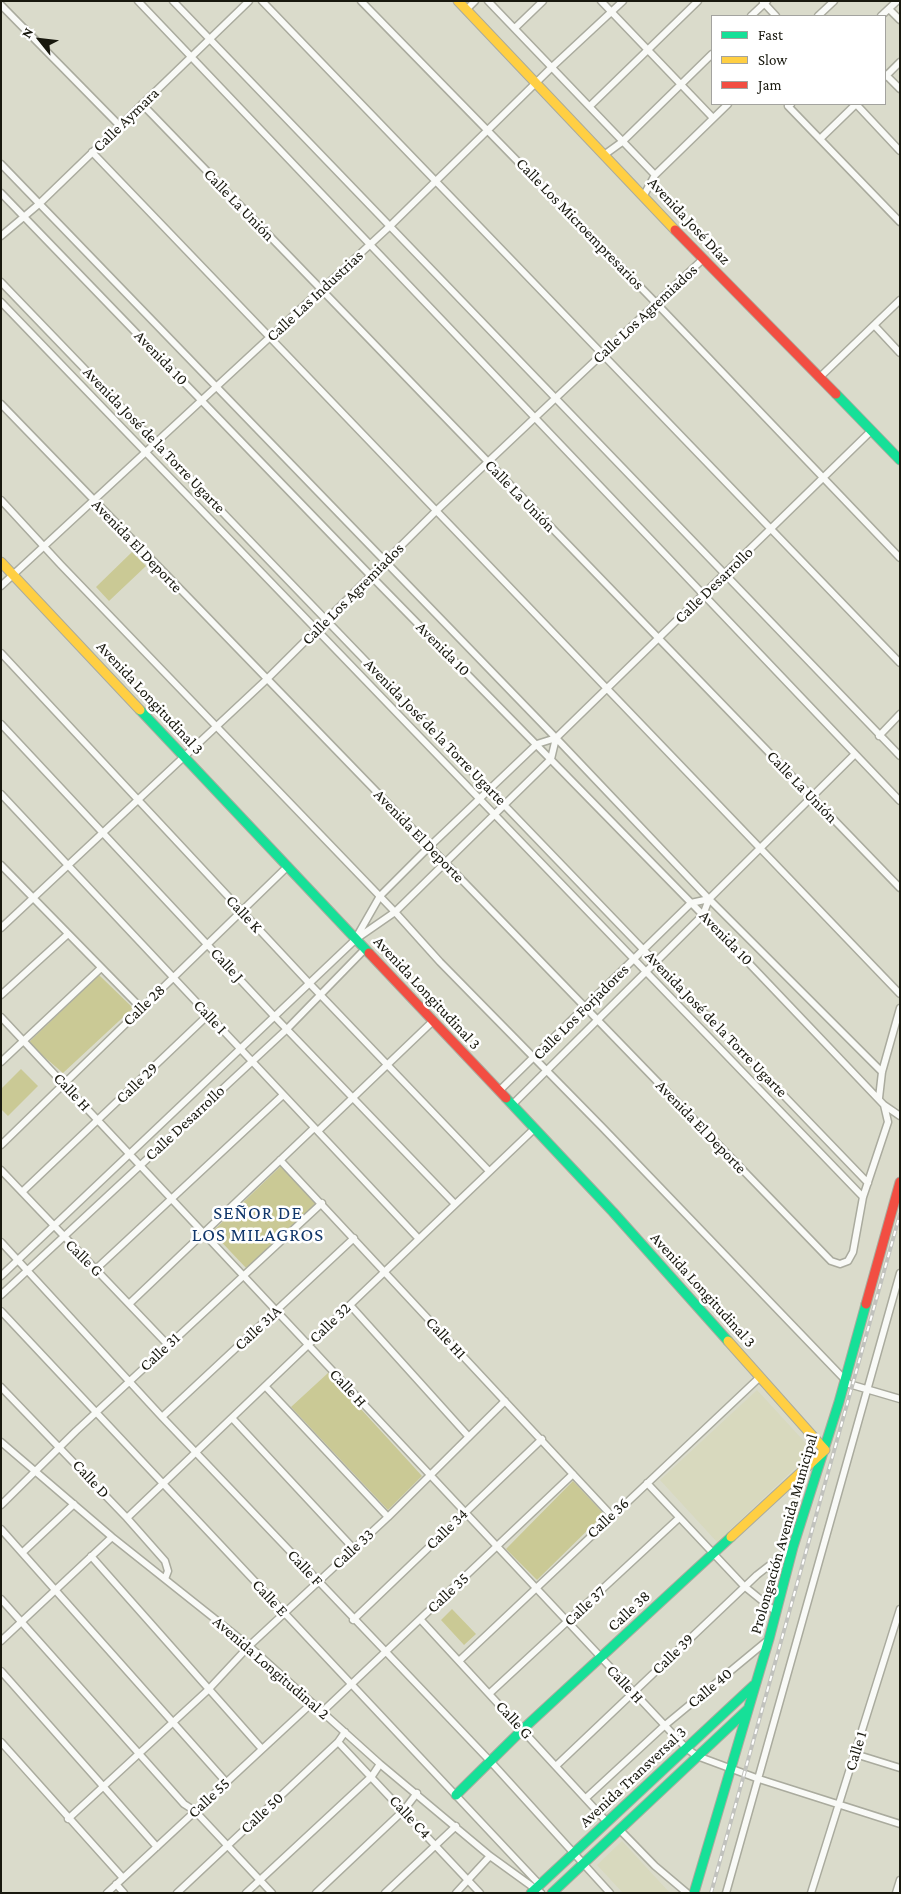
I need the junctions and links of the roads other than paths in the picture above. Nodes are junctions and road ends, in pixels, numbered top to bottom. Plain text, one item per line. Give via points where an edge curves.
1 (138, 1) edge
2 (173, 1) edge
3 (249, 1) edge
4 (262, 1) edge
5 (361, 1) edge
6 (458, 1) edge
7 (474, 1) edge
8 (488, 1) edge
9 (543, 1) edge
10 (601, 1) edge
11 (623, 1) edge
12 (698, 1) edge
13 (834, 1) edge
14 (764, 2) edge
15 (898, 2) edge
16 (1, 5) edge
17 (889, 9) junction
18 (466, 10) junction
19 (612, 12) junction
20 (752, 15) edge
21 (775, 15) edge
22 (819, 15) edge
23 (882, 15) edge
24 (900, 20) edge
25 (515, 28) junction
26 (210, 39) junction
27 (648, 50) junction
28 (711, 55) edge
29 (190, 58) junction
30 (900, 62) edge
31 (552, 67) junction
32 (886, 75) edge
33 (886, 77) edge
34 (537, 84) junction
35 (680, 84) junction
36 (900, 89) edge
37 (142, 104) junction
38 (727, 105) edge
39 (790, 105) edge
40 (855, 105) edge
41 (857, 105) edge
42 (590, 106) junction
43 (713, 118) junction
44 (120, 126) junction
45 (489, 130) junction
46 (820, 139) junction
47 (622, 142) junction
48 (900, 151) edge
49 (92, 152) junction
50 (604, 155) junction
51 (1, 164) edge
52 (656, 176) junction
53 (437, 182) junction
54 (1, 193) edge
55 (644, 195) junction
56 (39, 204) junction
57 (24, 216) junction
58 (900, 222) edge
59 (390, 226) junction
60 (1, 236) edge
61 (370, 245) junction
62 (703, 259) junction
63 (1, 282) edge
64 (321, 290) junction
65 (900, 300) edge
66 (1, 302) edge
67 (656, 303) junction
68 (874, 325) junction
69 (269, 338) junction
70 (900, 353) edge
71 (602, 354) junction
72 (819, 378) junction
73 (216, 388) junction
74 (555, 398) junction
75 (203, 400) junction
76 (1, 404) edge
77 (536, 417) junction
78 (871, 431) junction
79 (156, 443) junction
80 (146, 452) junction
81 (900, 460) edge
82 (488, 462) junction
83 (823, 478) junction
84 (1, 500) edge
85 (93, 501) junction
86 (437, 510) junction
87 (771, 529) junction
88 (43, 547) junction
89 (900, 558) edge
90 (385, 561) junction
91 (1, 562) edge
92 (13, 575) junction
93 (724, 575) junction
94 (370, 576) junction
95 (1, 586) edge
96 (703, 595) junction
97 (327, 620) junction
98 (318, 630) junction
99 (658, 639) junction
100 (1, 653) edge
101 (900, 663) edge
102 (266, 680) junction
103 (607, 688) junction
104 (900, 714) edge
105 (1, 724) edge
106 (217, 726) junction
107 (879, 736) junction
108 (556, 738) junction
109 (537, 744) junction
110 (854, 755) junction
111 (900, 756) edge
112 (184, 757) junction
113 (551, 758) junction
114 (490, 790) junction
115 (1, 794) edge
116 (812, 797) junction
117 (479, 799) junction
118 (899, 800) edge
119 (138, 801) junction
120 (504, 804) junction
121 (494, 814) junction
122 (104, 833) junction
123 (429, 847) junction
124 (761, 848) junction
125 (445, 863) junction
126 (1, 865) edge
127 (68, 865) junction
128 (288, 866) junction
129 (900, 888) edge
130 (380, 896) junction
131 (33, 898) junction
132 (709, 899) junction
133 (691, 902) junction
134 (242, 911) junction
135 (395, 912) junction
136 (704, 915) junction
137 (1, 928) edge
138 (68, 934) junction
139 (356, 939) junction
140 (207, 944) junction
141 (365, 949) junction
142 (644, 949) junction
143 (634, 959) junction
144 (657, 962) junction
145 (101, 968) junction
146 (647, 972) junction
147 (173, 977) junction
148 (309, 984) junction
149 (320, 994) junction
150 (900, 994) edge
151 (1, 995) edge
152 (141, 1008) junction
153 (586, 1008) junction
154 (900, 1008) edge
155 (208, 1015) junction
156 (1, 1017) edge
157 (275, 1017) junction
158 (433, 1021) junction
159 (599, 1021) junction
160 (287, 1029) junction
161 (23, 1040) junction
162 (241, 1050) junction
163 (534, 1058) junction
164 (252, 1061) junction
165 (1, 1062) edge
166 (387, 1065) junction
167 (548, 1071) junction
168 (882, 1072) junction
169 (64, 1084) junction
170 (499, 1091) junction
171 (283, 1095) junction
172 (353, 1098) junction
173 (879, 1098) junction
174 (512, 1105) junction
175 (884, 1105) junction
176 (900, 1116) edge
177 (98, 1120) junction
178 (534, 1129) junction
179 (316, 1130) junction
180 (1, 1145) edge
181 (130, 1155) junction
182 (280, 1160) junction
183 (140, 1165) junction
184 (1, 1170) edge
185 (489, 1171) junction
186 (868, 1182) junction
187 (900, 1182) edge
188 (22, 1192) junction
189 (863, 1197) junction
190 (172, 1199) junction
191 (322, 1203) junction
192 (455, 1204) junction
193 (54, 1227) junction
194 (204, 1233) junction
195 (63, 1236) junction
196 (354, 1238) junction
197 (419, 1239) junction
198 (1, 1242) edge
199 (18, 1260) junction
200 (96, 1269) junction
201 (27, 1270) junction
202 (384, 1272) junction
203 (900, 1273) edge
204 (1, 1276) edge
205 (243, 1276) junction
206 (1, 1295) edge
207 (129, 1304) junction
208 (350, 1305) junction
209 (1, 1311) edge
210 (276, 1311) junction
211 (168, 1345) junction
212 (308, 1345) junction
213 (760, 1377) junction
214 (845, 1378) junction
215 (129, 1381) junction
216 (265, 1386) junction
217 (1, 1387) edge
218 (868, 1390) junction
219 (900, 1399) edge
220 (505, 1401) junction
221 (97, 1413) junction
222 (162, 1417) junction
223 (232, 1418) junction
224 (469, 1437) junction
225 (542, 1439) junction
226 (1, 1442) edge
227 (60, 1446) junction
228 (825, 1450) junction
229 (196, 1452) junction
230 (36, 1472) junction
231 (573, 1474) junction
232 (430, 1475) junction
233 (647, 1483) junction
234 (163, 1484) junction
235 (74, 1504) junction
236 (1, 1505) edge
237 (465, 1513) junction
238 (611, 1515) junction
239 (388, 1517) junction
240 (127, 1518) junction
241 (679, 1518) junction
242 (1, 1529) edge
243 (112, 1537) junction
244 (497, 1547) junction
245 (793, 1547) junction
246 (354, 1549) junction
247 (23, 1552) junction
248 (712, 1553) junction
249 (91, 1556) junction
250 (165, 1579) junction
251 (318, 1582) junction
252 (744, 1586) junction
253 (536, 1588) junction
254 (56, 1590) junction
255 (1, 1600) edge
256 (900, 1609) edge
257 (776, 1612) junction
258 (284, 1614) junction
259 (420, 1619) junction
260 (353, 1620) junction
261 (21, 1622) junction
262 (567, 1622) junction
263 (769, 1639) junction
264 (1, 1641) edge
265 (249, 1646) junction
266 (386, 1652) junction
267 (601, 1658) junction
268 (459, 1661) junction
269 (1, 1671) edge
270 (756, 1683) junction
271 (350, 1686) junction
272 (208, 1690) junction
273 (633, 1692) junction
274 (490, 1693) junction
275 (312, 1702) junction
276 (747, 1710) junction
277 (322, 1712) junction
278 (173, 1722) junction
279 (664, 1726) junction
280 (523, 1729) junction
281 (345, 1732) junction
282 (1, 1742) edge
283 (338, 1742) junction
284 (686, 1748) junction
285 (262, 1749) junction
286 (138, 1753) junction
287 (855, 1754) junction
288 (697, 1756) junction
289 (490, 1762) junction
290 (380, 1764) junction
291 (557, 1765) junction
292 (900, 1768) edge
293 (731, 1769) junction
294 (372, 1776) junction
295 (759, 1779) junction
296 (226, 1782) junction
297 (104, 1786) junction
298 (417, 1793) junction
299 (456, 1795) junction
300 (586, 1798) junction
301 (839, 1805) junction
302 (404, 1810) junction
303 (195, 1811) junction
304 (68, 1819) junction
305 (607, 1822) junction
306 (900, 1824) edge
307 (456, 1826) junction
308 (619, 1829) junction
309 (436, 1844) junction
310 (227, 1846) junction
311 (157, 1847) junction
312 (574, 1853) junction
313 (490, 1856) junction
314 (583, 1863) junction
315 (123, 1878) junction
316 (260, 1880) junction
317 (900, 1880) edge
318 (469, 1881) junction
319 (116, 1884) junction
320 (537, 1890) edge
321 (107, 1893) edge
322 (124, 1893) edge
323 (177, 1893) edge
324 (246, 1893) edge
325 (272, 1893) edge
326 (316, 1893) edge
327 (385, 1893) edge
328 (456, 1893) edge
329 (480, 1893) edge
330 (552, 1893) edge
331 (610, 1893) edge
332 (687, 1893) edge
333 (694, 1893) edge
334 (726, 1893) edge
335 (811, 1893) edge
336 (896, 1893) edge

1 - 29 street
2 - 26 street
3 - 26 street, Calle Aymara
4 - 53 street
5 - 45 street, Calle Los Microempresarios
6 - 18 street, Avenida José Díaz
7 - 18 street
8 - 25 street
9 - 25 street
10 - 19 street
11 - 19 street, Calle Las Industrias
12 - 27 street
13 - 22 street
14 - 20 street
14 - 21 street
15 - 17 street
16 - 44 street
17 - 23 street
17 - 24 street
18 - 34 street, Avenida José Díaz
19 - 27 street
19 - 31 street, Calle Las Industrias
25 - 31 street
26 - 29 street, Calle Aymara
26 - 59 street
27 - 35 street
27 - 42 street
28 - 35 street
29 - 37 street, Calle Aymara
29 - 61 street
30 - 32 street
31 - 34 street, Calle Las Industrias
31 - 42 street
33 - 36 street
34 - 45 street, Calle Las Industrias
34 - 50 street, Avenida José Díaz
35 - 43 street
35 - 47 street
37 - 44 street, Calle Aymara
37 - 64 street, Calle La Unión
38 - 43 street
39 - 46 street
40 - 46 street
41 - 48 street
42 - 47 street
43 - 52 street
44 - 49 street, Calle Aymara
45 - 53 street, Calle Las Industrias
45 - 67 street, Calle Los Microempresarios
46 - 58 street
47 - 50 street
47 - 52 street
49 - 56 street, Calle Aymara
49 - 69 street
50 - 55 street, Avenida José Díaz
51 - 56 street, Avenida 10
52 - 55 street
53 - 59 street, Calle Las Industrias
53 - 71 street
54 - 57 street, Avenida 10
55 - 62 street, Avenida José Díaz
56 - 57 street, Calle Aymara
56 - 73 street, Avenida 10
57 - 60 street, Calle Aymara
57 - 75 street, Avenida 10
59 - 61 street, Calle Las Industrias
59 - 74 street
61 - 64 street, Calle Las Industrias
61 - 77 street
62 - 67 street, Calle Los Agremiados
62 - 72 street, Avenida José Díaz
63 - 79 street, Avenida José de la Torre Ugarte
64 - 69 street, Calle Las Industrias
64 - 82 street, Calle La Unión
65 - 68 street
66 - 80 street, Avenida José de la Torre Ugarte
67 - 71 street, Calle Los Agremiados
67 - 83 street, Calle Los Microempresarios
68 - 70 street
68 - 72 street
69 - 73 street, Calle Las Industrias
69 - 86 street
71 - 74 street, Calle Los Agremiados
71 - 87 street
72 - 78 street, Avenida José Díaz
73 - 75 street, Calle Las Industrias
73 - 90 street, Avenida 10
74 - 77 street, Calle Los Agremiados
74 - 93 street
75 - 79 street, Calle Las Industrias
75 - 94 street, Avenida 10
76 - 85 street, Avenida El Deporte
77 - 82 street, Calle Los Agremiados
77 - 96 street
78 - 81 street, Avenida José Díaz
78 - 83 street, Calle Desarrollo
79 - 80 street, Calle Las Industrias
79 - 97 street, Avenida José de la Torre Ugarte
80 - 85 street, Calle Las Industrias
80 - 98 street, Avenida José de la Torre Ugarte
82 - 86 street, Calle Los Agremiados
82 - 99 street, Calle La Unión
83 - 87 street, Calle Desarrollo
83 - 89 street, Calle Los Microempresarios
84 - 88 street
85 - 88 street, Calle Las Industrias
85 - 102 street, Avenida El Deporte
86 - 90 street, Calle Los Agremiados
86 - 103 street
87 - 93 street, Calle Desarrollo
87 - 101 street
88 - 92 street, Calle Las Industrias
88 - 106 street
90 - 94 street, Calle Los Agremiados
90 - 108 street, Avenida 10
91 - 92 street, Avenida Longitudinal 3
92 - 95 street, Calle Las Industrias
92 - 112 street, Avenida Longitudinal 3
93 - 96 street, Calle Desarrollo
93 - 107 street
94 - 97 street, Calle Los Agremiados
94 - 109 street, Avenida 10
96 - 99 street, Calle Desarrollo
96 - 110 street
97 - 98 street, Calle Los Agremiados
97 - 114 street, Avenida José de la Torre Ugarte
98 - 102 street, Calle Los Agremiados
98 - 117 street, Avenida José de la Torre Ugarte
99 - 103 street, Calle Desarrollo
99 - 116 street, Calle La Unión
100 - 119 street, Calle K
102 - 106 street, Calle Los Agremiados
102 - 123 street, Avenida El Deporte
103 - 108 street, Calle Desarrollo
103 - 124 street
104 - 107 street
105 - 122 street, Calle J
106 - 112 street, Calle Los Agremiados
106 - 130 street
107 - 111 street
108 - 109 street, Calle Desarrollo
108 - 113 street
108 - 132 street, Avenida 10
109 - 113 street, Avenida 10
109 - 114 street, Calle Desarrollo
110 - 116 street, Calle Los Forjadores
110 - 118 street
112 - 119 street, Calle Los Agremiados
112 - 128 street, Avenida Longitudinal 3
113 - 120 street, Calle Desarrollo
113 - 133 street, Avenida 10
114 - 117 street, Calle Desarrollo
114 - 120 street, Avenida José de la Torre Ugarte
115 - 127 street, Calle I
116 - 124 street, Calle Los Forjadores
116 - 129 street, Calle La Unión
117 - 121 street, Avenida José de la Torre Ugarte
117 - 123 street, Calle Desarrollo
119 - 122 street, Calle Los Agremiados
119 - 134 street, Calle K
120 - 121 street, Calle Desarrollo
120 - 142 street, Avenida José de la Torre Ugarte
121 - 125 street, Calle Desarrollo
121 - 143 street, Avenida José de la Torre Ugarte
122 - 127 street, Calle Los Agremiados
122 - 140 street, Calle J
123 - 125 street, Avenida El Deporte
123 - 130 street, Calle Desarrollo
124 - 132 street, Calle Los Forjadores
124 - 150 street
125 - 135 street, Calle Desarrollo
125 - 153 street, Avenida El Deporte
126 - 131 street
127 - 131 street, Calle Los Agremiados
127 - 147 street, Calle I
128 - 134 street, Calle 28
128 - 139 street, Avenida Longitudinal 3
130 - 135 street
130 - 139 street, Calle Desarrollo
131 - 137 street, Calle Los Agremiados
131 - 138 street
132 - 133 street
132 - 136 street, Calle Los Forjadores
132 - 168 street, Avenida 10
133 - 136 street, Avenida 10
133 - 142 street, Calle Los Forjadores
134 - 140 street, Calle 28
134 - 148 street, Calle K
135 - 139 street, Calle Desarrollo
135 - 163 street
136 - 144 street, Calle Los Forjadores
136 - 173 street, Avenida 10
138 - 145 street
138 - 151 street
139 - 141 street, Avenida Longitudinal 3
139 - 148 street, Calle Desarrollo
140 - 147 street, Calle 28
140 - 157 street, Calle J
141 - 149 street, Calle Desarrollo
141 - 158 street, Avenida Longitudinal 3
142 - 143 street, Calle Los Forjadores
142 - 144 street, Avenida José de la Torre Ugarte
143 - 146 street, Avenida José de la Torre Ugarte
143 - 153 street, Calle Los Forjadores
144 - 146 street, Calle Los Forjadores
144 - 186 street, Avenida José de la Torre Ugarte
145 - 152 street
145 - 161 street
146 - 159 street, Calle Los Forjadores
146 - 189 street, Avenida José de la Torre Ugarte
147 - 152 street, Calle 28
147 - 155 street, Calle I
148 - 149 street, Calle K
148 - 157 street, Calle Desarrollo
149 - 160 street, Calle Desarrollo
149 - 166 street, Calle K
152 - 169 street, Calle 28
153 - 159 street, Avenida El Deporte
153 - 163 street, Calle Los Forjadores
154 - 168 street
155 - 162 street, Calle I
155 - 177 street, Calle 29
156 - 161 street, Calle H
157 - 160 street, Calle J
157 - 162 street, Calle Desarrollo
158 - 166 street
158 - 170 street, Avenida Longitudinal 3
159 - 167 street, Calle Los Forjadores
159 - 189 street, Avenida El Deporte via 831,1261 840,1264 848,1261 853,1252
160 - 164 street, Calle Desarrollo
160 - 172 street, Calle J
161 - 165 street
161 - 169 street, Calle H
162 - 164 street, Calle I
162 - 181 street, Calle Desarrollo
163 - 167 street
163 - 170 street, Calle Los Forjadores
164 - 171 street, Calle I
164 - 183 street, Calle Desarrollo
166 - 172 street
166 - 185 street, Calle K
167 - 174 street, Calle Los Forjadores
167 - 214 street
168 - 173 street
169 - 177 street, Calle H
169 - 180 street, Calle 28
170 - 174 street, Avenida Longitudinal 3
171 - 179 street, Calle I
171 - 190 street
172 - 179 street
172 - 192 street, Calle J
173 - 175 street, Avenida 10
174 - 178 street, Avenida Longitudinal 3
175 - 176 street
175 - 186 street via 888,1122
177 - 181 street, Calle H
177 - 188 street, Calle 29
178 - 185 street, Calle 32
178 - 213 street, Avenida Longitudinal 3
179 - 182 street
179 - 197 street, Calle I
181 - 183 street, Calle H
181 - 193 street, Calle Desarrollo
182 - 191 street, Calle H1
182 - 194 street
183 - 190 street, Calle H
183 - 195 street, Calle Desarrollo
184 - 188 street, Calle G
185 - 192 street, Calle 32
186 - 189 street
187 - 214 street, Prolongación Avenida Municipal
188 - 193 street, Calle G
190 - 194 street, Calle H
190 - 200 street
191 - 196 street, Calle H1
191 - 205 street, Calle 31
192 - 197 street, Calle 32
193 - 195 street, Calle G
193 - 199 street, Calle Desarrollo
194 - 205 street, Calle H
194 - 207 street
195 - 200 street, Calle G
195 - 201 street, Calle Desarrollo
196 - 202 street, Calle H1
196 - 210 street, Calle 31A
197 - 202 street, Calle 32
198 - 199 street, Calle F
199 - 201 street, Calle F
199 - 204 street, Calle Desarrollo
200 - 207 street, Calle G
201 - 206 street, Calle Desarrollo
201 - 215 street, Calle F
202 - 208 street, Calle 32
202 - 220 street, Calle H1
203 - 218 street
205 - 210 street, Calle H
205 - 211 street, Calle 31
207 - 211 street, Calle G
208 - 212 street, Calle 32
208 - 224 street
209 - 221 street, Calle E
210 - 212 street, Calle H
210 - 222 street, Calle 31A
211 - 215 street, Calle 31
212 - 216 street, Calle 32
212 - 232 street, Calle H
213 - 228 street, Avenida Longitudinal 3
213 - 233 street, Calle 36
214 - 218 street via 853,1386
214 - 228 street, Prolongación Avenida Municipal
215 - 221 street, Calle 31
215 - 222 street, Calle F
216 - 223 street, Calle 32
216 - 239 street
217 - 227 street, Calle D
218 - 219 street
218 - 295 street via 790,1658
220 - 224 street, Calle 33
220 - 225 street, Calle H1
221 - 227 street, Calle 31
221 - 234 street, Calle E
222 - 229 street, Calle F
223 - 229 street, Calle 32
223 - 246 street
224 - 232 street, Calle 33
225 - 231 street, Calle H1
225 - 237 street, Calle 34
226 - 230 street, Avenida Longitudinal 2
227 - 230 street, Calle 31
227 - 240 street, Calle D
228 - 245 street, Prolongación Avenida Municipal
228 - 248 street, Calle 38
229 - 234 street, Calle 32
229 - 251 street, Calle F
230 - 235 street, Avenida Longitudinal 2
230 - 236 street, Calle 31
231 - 238 street, Calle H1
231 - 244 street, Calle 35
232 - 237 street, Calle H
232 - 239 street, Calle 33
233 - 238 street, Calle 36
233 - 241 street
234 - 240 street, Calle 32
234 - 258 street, Calle E
235 - 243 street, Avenida Longitudinal 2
235 - 247 street
237 - 244 street, Calle H
237 - 260 street, Calle 34
238 - 253 street, Calle 36
239 - 246 street, Calle 33
240 - 250 street, Calle D via 165,1561 168,1571
241 - 248 street
241 - 262 street, Calle 37
242 - 247 street
243 - 249 street
243 - 250 street, Avenida Longitudinal 2
244 - 253 street, Calle H
244 - 259 street, Calle 35
245 - 252 street, Calle 39
245 - 257 street, Prolongación Avenida Municipal
246 - 251 street, Calle 33
247 - 254 street
248 - 252 street
248 - 267 street, Calle 38
249 - 254 street
249 - 272 street
250 - 265 street, Avenida Longitudinal 2
251 - 258 street, Calle 33
251 - 260 street, Calle F
252 - 257 street
252 - 273 street, Calle 39
253 - 262 street, Calle H
253 - 268 street, Calle 36
254 - 261 street
254 - 278 street
255 - 261 street
256 - 287 street, Calle 1
257 - 263 street, Prolongación Avenida Municipal
258 - 265 street, Calle 33
258 - 271 street, Calle E
259 - 266 street, Calle 35
259 - 268 street, Calle G
260 - 266 street, Calle F
261 - 264 street
261 - 286 street
262 - 267 street, Calle H
262 - 274 street, Calle 37
263 - 270 street, Prolongación Avenida Municipal
263 - 279 street, Calle 40
265 - 272 street, Calle 33
265 - 275 street, Avenida Longitudinal 2
266 - 271 street, Calle 35
266 - 289 street, Calle F
267 - 273 street, Calle H
267 - 280 street, Calle 38
268 - 274 street, Calle G
269 - 297 street
270 - 276 street, Prolongación Avenida Municipal
270 - 284 street, Avenida Transversal 3
271 - 277 street, Calle 35
271 - 299 street, Calle E
272 - 278 street, Calle 33
272 - 285 street
273 - 279 street, Calle H
273 - 291 street, Calle 39
274 - 280 street, Calle G
275 - 277 street, Avenida Longitudinal 2
275 - 285 street, Calle 55
276 - 288 street, Avenida Transversal 3
276 - 293 street, Prolongación Avenida Municipal
277 - 281 street, Avenida Longitudinal 2
278 - 286 street, Calle 33
278 - 296 street
279 - 284 street, Calle H
279 - 300 street, Calle 40
280 - 289 street, Calle 38
280 - 291 street, Calle G
281 - 283 street, Calle 50
281 - 290 street, Avenida Longitudinal 2
282 - 304 street
283 - 294 street, Calle C4
283 - 310 street, Calle 50
284 - 288 street, Calle H
284 - 305 street, Avenida Transversal 3
285 - 296 street, Calle 55
286 - 297 street, Calle 33
286 - 303 street via 184,1804
287 - 292 street
287 - 301 street, Calle 1
288 - 293 street, Calle H
288 - 308 street, Avenida Transversal 3
289 - 299 street, Calle 38
289 - 312 street, Calle F
290 - 294 street
290 - 298 street, Avenida Longitudinal 2
291 - 300 street, Calle G
293 - 295 street, Calle H
293 - 333 street, Prolongación Avenida Municipal
294 - 302 street, Calle C4
294 - 316 street
295 - 301 street, Calle H
295 - 334 street
296 - 303 street, Calle 55
297 - 304 street, Calle 33
297 - 311 street
298 - 302 street
298 - 307 street, Avenida Longitudinal 2
299 - 320 street, Calle E
300 - 305 street, Calle G
301 - 306 street, Calle H
301 - 335 street, Calle 1
302 - 309 street, Calle C4
302 - 326 street
303 - 310 street
303 - 311 street, Calle 55
304 - 315 street
305 - 312 street, Avenida Transversal 3
307 - 309 street
307 - 313 street, Avenida Longitudinal 2
308 - 314 street, Avenida Transversal 3
308 - 332 street
309 - 318 street, Calle C4
309 - 327 street
310 - 316 street
310 - 323 street, Calle 50
311 - 315 street, Calle 55
312 - 314 street, Calle F
312 - 320 street, Avenida Transversal 3
313 - 318 street
313 - 320 street, Avenida Longitudinal 2
314 - 330 street, Avenida Transversal 3
314 - 331 street, Calle F
315 - 319 street, Calle 55
316 - 324 street
316 - 325 street
317 - 336 street
318 - 328 street
318 - 329 street, Calle C4
319 - 321 street, Calle 55
319 - 322 street

